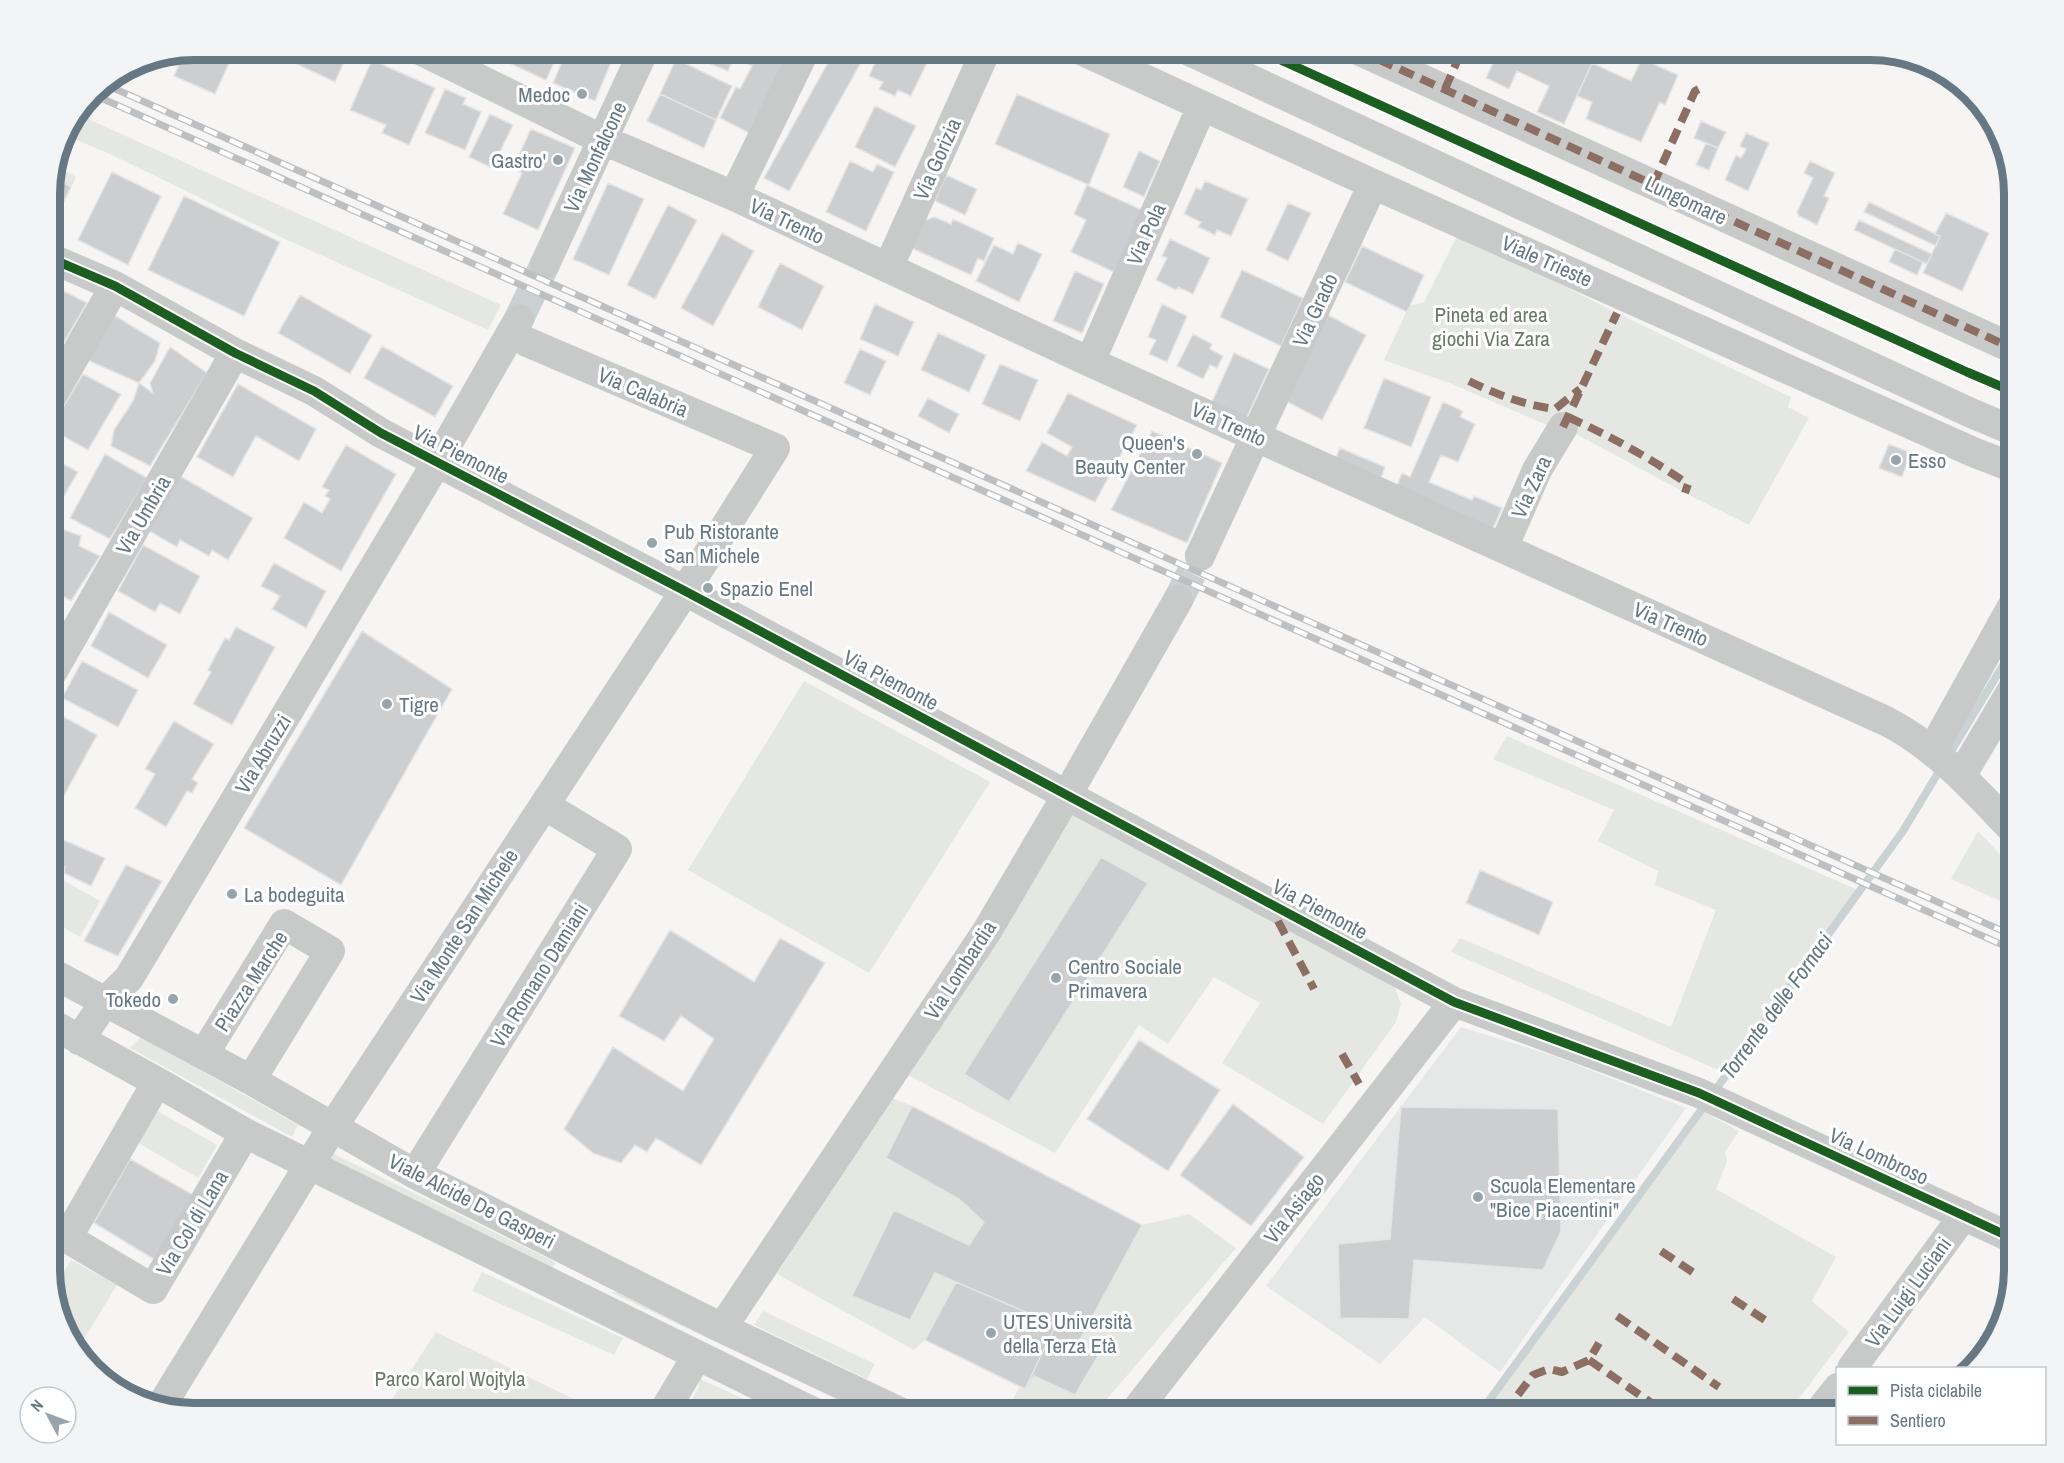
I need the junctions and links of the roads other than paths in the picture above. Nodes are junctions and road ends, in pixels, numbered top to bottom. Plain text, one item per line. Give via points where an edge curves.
1 (440, 60) edge
2 (639, 60) edge
3 (800, 60) edge
4 (982, 60) edge
5 (1103, 60) edge
6 (1209, 60) edge
7 (1380, 60) edge
8 (1202, 106) junction
9 (603, 140) junction
10 (1373, 184) junction
11 (734, 196) junction
12 (60, 262) edge
13 (545, 264) tunnel mouth
14 (888, 268) junction
15 (115, 286) junction
16 (2004, 344) edge
17 (235, 353) junction
18 (1090, 362) junction
19 (60, 382) edge
20 (1563, 427) dead end
21 (2004, 427) edge
22 (1256, 436) junction
23 (775, 448) joint
24 (437, 462) junction
25 (2004, 464) edge
26 (1503, 548) junction
27 (1200, 556) tunnel mouth
28 (685, 591) junction
29 (1178, 600) tunnel mouth
30 (2004, 621) edge
31 (60, 659) edge
32 (2004, 704) edge
33 (1932, 751) junction
34 (1961, 776) junction
35 (1067, 795) junction
36 (544, 805) junction
37 (2004, 821) edge
38 (60, 977) edge
39 (105, 1002) junction
40 (1454, 1002) junction
41 (60, 1029) edge
42 (79, 1040) junction
43 (204, 1054) junction
44 (251, 1080) junction
45 (157, 1082) junction
46 (1728, 1107) joint
47 (332, 1128) junction
48 (245, 1133) junction
49 (309, 1164) junction
50 (415, 1174) junction
51 (1964, 1215) junction
52 (2004, 1234) edge
53 (722, 1328) junction
54 (697, 1356) junction
55 (1853, 1367) edge
56 (1836, 1390) edge
57 (165, 1399) edge
58 (669, 1403) edge
59 (794, 1403) edge
60 (881, 1403) edge
61 (1142, 1403) edge
62 (1826, 1403) edge

1 - 9 street, Via Trento
2 - 9 street, Via Monfalcone
3 - 11 street
4 - 14 street, Via Gorizia
5 - 8 street, Viale Trieste
6 - 21 street, Viale Trieste
7 - 16 street, Lungomare
8 - 10 street, Viale Trieste
8 - 18 street, Via Pola
9 - 11 street, Via Trento
9 - 13 street, Via Monfalcone
10 - 22 street, Via Grado
10 - 25 street, Viale Trieste via 1621,304
11 - 14 street, Via Trento
12 - 15 street, Via Piemonte
14 - 18 street, Via Trento
15 - 17 street, Via Piemonte
15 - 19 street
17 - 24 street, Via Piemonte via 314,391
17 - 31 street, Via Umbria
18 - 22 street, Via Trento
20 - 26 street, Via Zara via 1537,470
22 - 26 street, Via Trento
22 - 27 street
23 - 24 street, Via Calabria via 526,342 516,326
23 - 28 street, Via Monte San Michele
24 - 28 street, Via Piemonte
24 - 39 street, Via Abruzzi via 129,978
26 - 33 street, Via Trento via 1886,721
28 - 35 street, Via Piemonte
28 - 36 street, Via Monte San Michele
29 - 35 street, Via Lombardia
30 - 33 street
32 - 34 street
33 - 34 street, Via Trento
34 - 37 street, Via Trento
35 - 40 street, Via Piemonte
35 - 53 street, Via Lombardia via 987,931
36 - 47 street, Via Monte San Michele
36 - 50 street, Via Romano Damiani via 617,849
38 - 39 street, Viale Alcide De Gasperi
39 - 42 street, Via Abruzzi
39 - 43 street, Viale Alcide De Gasperi
40 - 46 street, Via Piemonte
40 - 61 street, Via Asiago
41 - 42 street, Viale Alcide De Gasperi
42 - 45 street, Viale Alcide De Gasperi
43 - 44 street, Viale Alcide De Gasperi
43 - 44 street, Piazza Marche via 284,924 330,951
44 - 47 street, Viale Alcide De Gasperi
45 - 48 street, Viale Alcide De Gasperi
45 - 48 street, Via Col di Lana via 67,1238 135,1279 153,1289
46 - 51 street, Via Lombroso
47 - 49 street, Via Monte San Michele
47 - 50 street, Viale Alcide De Gasperi
48 - 49 street, Viale Alcide De Gasperi
49 - 54 street, Viale Alcide De Gasperi
49 - 57 street, Via Monte San Michele
50 - 53 street, Viale Alcide De Gasperi
51 - 52 street, Via Lombroso
51 - 55 street, Via Luigi Luciani
53 - 60 street, Viale Alcide De Gasperi
54 - 58 street
54 - 59 street, Viale Alcide De Gasperi
56 - 62 street

